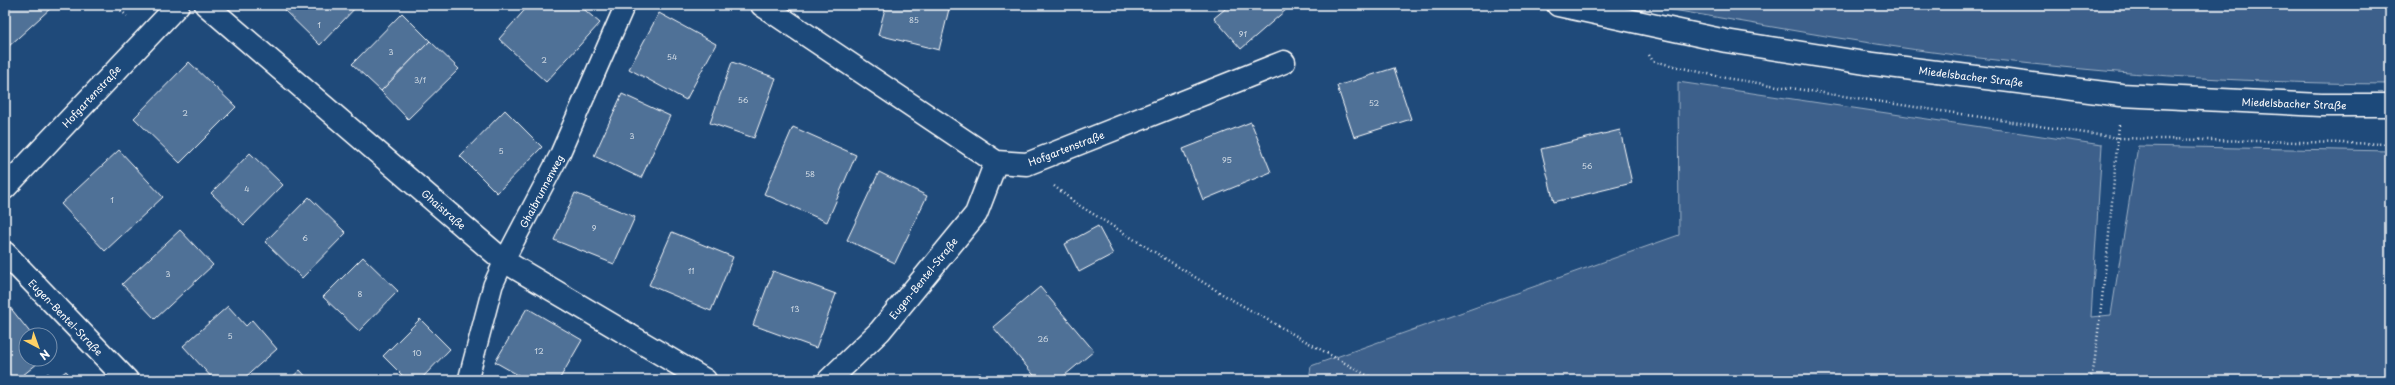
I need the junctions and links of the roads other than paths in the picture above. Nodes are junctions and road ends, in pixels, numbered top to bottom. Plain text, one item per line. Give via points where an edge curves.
1 (178, 5) edge
2 (206, 5) edge
3 (626, 5) edge
4 (762, 5) edge
5 (1558, 5) edge
6 (1284, 62) dead end
7 (2390, 105) edge
8 (996, 162) junction
9 (5, 188) edge
10 (5, 253) edge
11 (504, 261) junction
12 (127, 380) edge
13 (468, 380) edge
14 (705, 380) edge
15 (830, 380) edge

1 - 9 street, Hofgartenstraße
2 - 11 street, Ghaistraße
3 - 11 lane, Ghaibrunnenweg via 559,156
4 - 8 street
5 - 7 street, Miedelsbacher Straße via 1726,41 1865,63 2121,95 2321,105
6 - 8 street, Hofgartenstraße via 1027,164
8 - 15 street, Eugen-Bentel-Straße via 976,214 880,330
10 - 12 street, Eugen-Bentel-Straße
11 - 13 lane, Ghaibrunnenweg via 493,285
11 - 14 street, Ghaistraße

